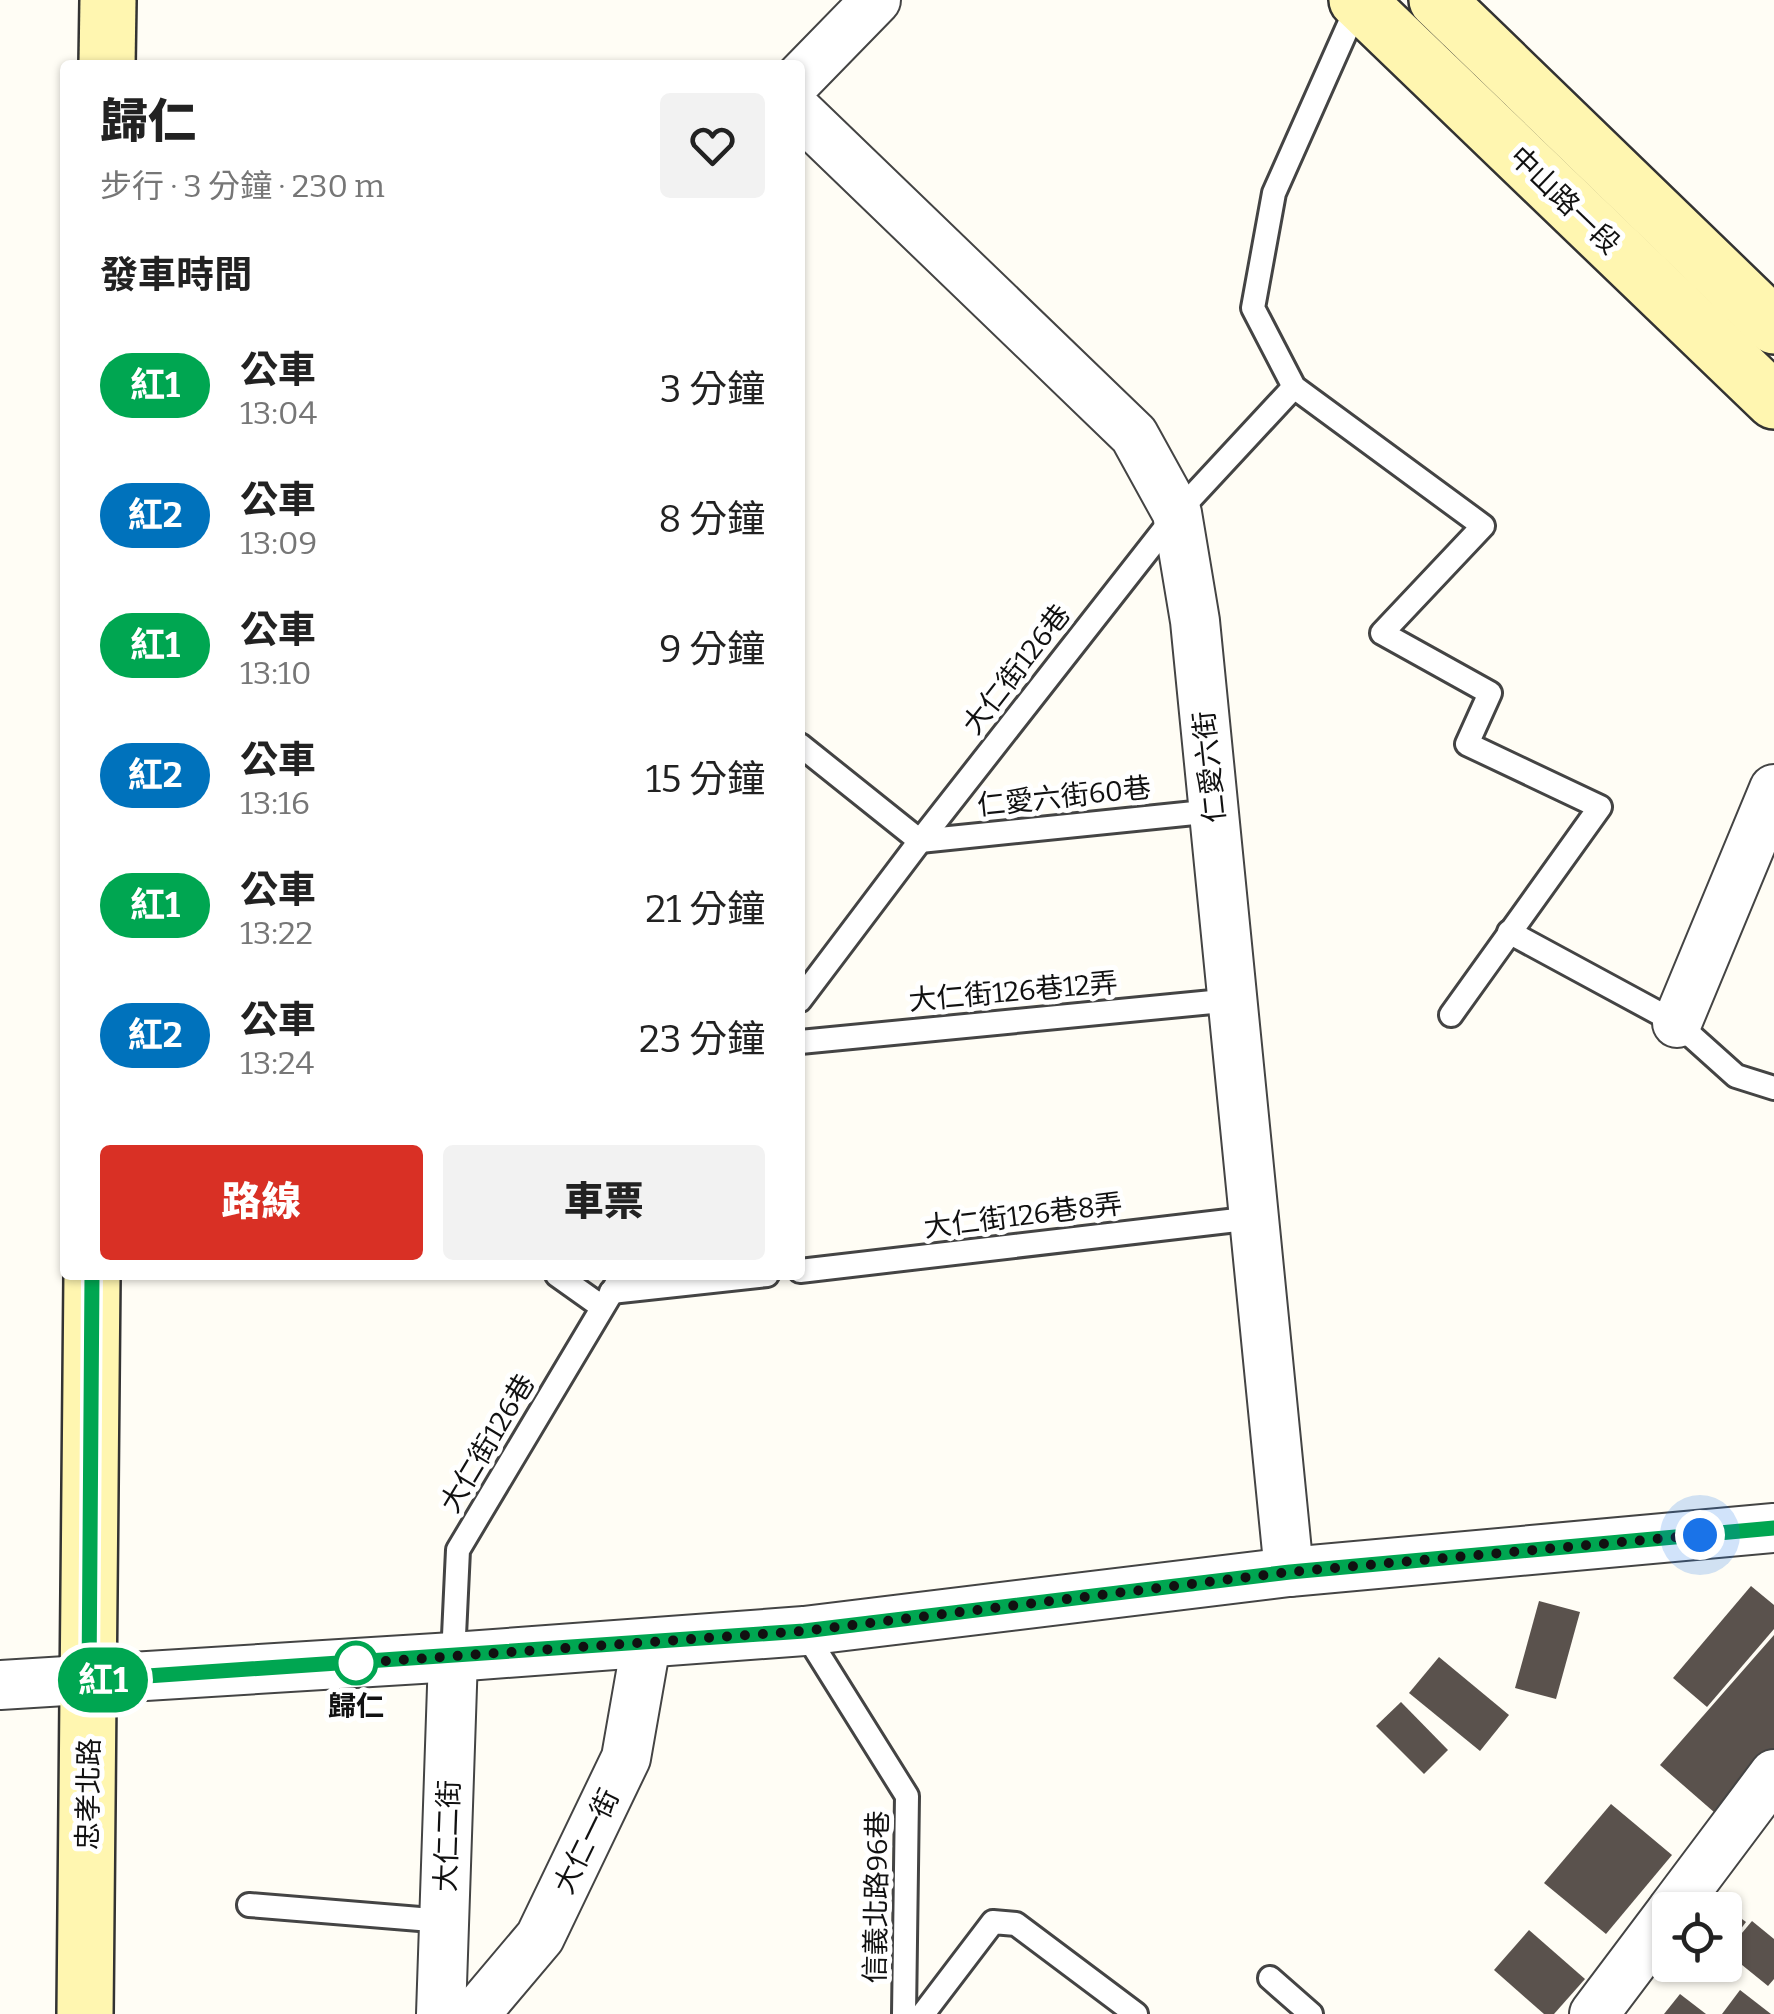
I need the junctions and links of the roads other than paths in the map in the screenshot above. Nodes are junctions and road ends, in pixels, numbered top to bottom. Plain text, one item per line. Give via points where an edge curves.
1 (108, 0) edge
2 (876, 0) edge
3 (1437, 0) edge
4 (1358, 1) edge
5 (107, 60) edge
6 (805, 73) edge
7 (805, 118) edge
8 (1774, 326) edge
9 (1294, 386) junction
10 (1774, 401) edge
11 (1177, 513) junction
12 (805, 749) edge
13 (1774, 789) edge
14 (1214, 810) junction
15 (920, 841) junction
16 (1509, 932) junction
17 (805, 993) edge
18 (1233, 1000) junction
19 (1451, 1015) dead end
20 (1677, 1023) junction
21 (805, 1042) edge
22 (1774, 1088) edge
23 (1254, 1218) junction
24 (805, 1270) edge
25 (92, 1280) edge
26 (573, 1280) edge
27 (721, 1280) edge
28 (612, 1292) edge
29 (1774, 1528) edge
30 (1290, 1572) junction
31 (804, 1631) junction
32 (646, 1644) junction
33 (454, 1657) junction
34 (89, 1680) junction
35 (0, 1685) edge
36 (1774, 1774) edge
37 (1686, 1892) edge
38 (250, 1906) dead end
39 (444, 1921) junction
40 (1652, 1937) edge
41 (1270, 1978) dead end
42 (86, 2014) edge
43 (441, 2014) edge
44 (475, 2014) edge
45 (904, 2014) edge
46 (924, 2014) edge
47 (1136, 2014) edge
48 (1311, 2014) edge
49 (1594, 2014) edge

1 - 5 main road
2 - 6 street
3 - 8 main road, 中山路一段
4 - 9 lane via 1274,193 1253,308
4 - 10 main road, 中山路一段
7 - 11 street, 仁愛六街 via 1134,435
9 - 11 lane, 大仁街126巷
9 - 16 lane via 1483,526 1382,633 1490,694 1467,744 1600,807
11 - 14 street, 仁愛六街
11 - 15 lane, 大仁街126巷
12 - 15 lane
13 - 20 street
14 - 15 lane, 仁愛六街60巷
14 - 18 street, 仁愛六街
15 - 17 lane, 大仁街126巷
16 - 19 lane
16 - 20 lane
18 - 21 lane, 大仁街126巷12弄
18 - 23 street, 仁愛六街
20 - 22 lane via 1736,1076
23 - 24 lane, 大仁街126巷8弄
23 - 30 street, 仁愛六街
25 - 34 main road, 忠孝北路
26 - 28 lane
27 - 28 lane
28 - 33 lane, 大仁街126巷 via 458,1550
29 - 30 street
30 - 31 street
31 - 32 street
31 - 45 lane, 信義北路96巷 via 907,1796
32 - 33 street
32 - 44 street, 大仁一街 via 626,1758 540,1937
33 - 34 street
33 - 39 street, 大仁二街
34 - 35 street
34 - 42 main road, 忠孝北路
36 - 37 street
38 - 39 lane
39 - 43 street, 大仁二街
40 - 49 street
41 - 48 lane
46 - 47 lane via 993,1922 1016,1924

